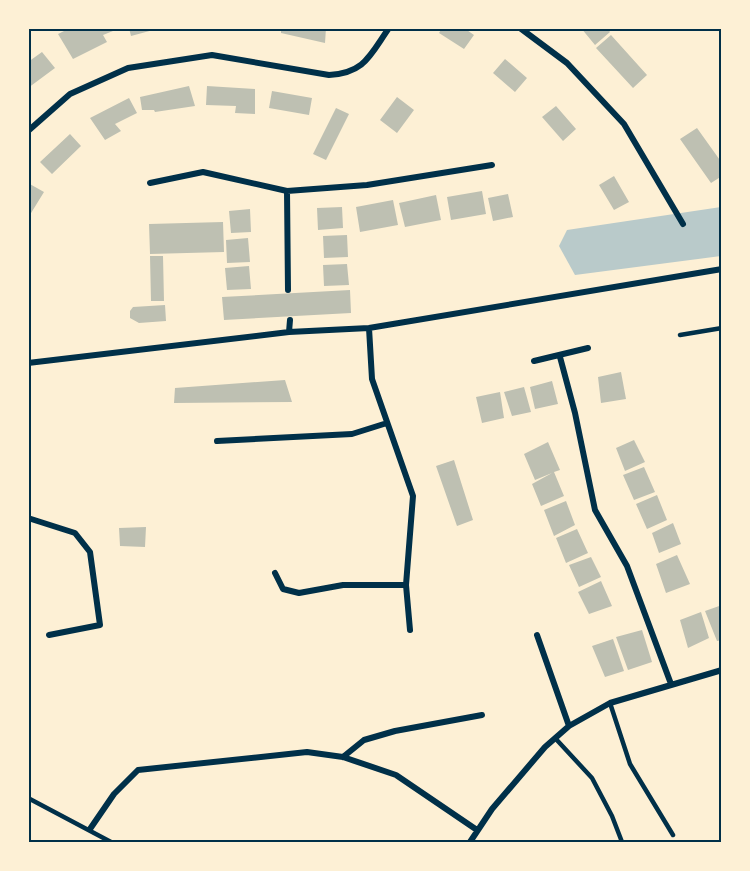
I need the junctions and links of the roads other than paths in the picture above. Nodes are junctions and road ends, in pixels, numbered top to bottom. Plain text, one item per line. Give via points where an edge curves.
1 (389, 28) edge
2 (520, 28) edge
3 (28, 131) edge
4 (492, 165) dead end
5 (150, 183) dead end
6 (287, 191) junction
7 (683, 224) dead end
8 (722, 269) edge
9 (288, 290) dead end
10 (290, 320) dead end
11 (369, 328) junction
12 (722, 328) edge
13 (290, 332) junction
14 (680, 334) dead end
15 (588, 348) dead end
16 (560, 357) junction
17 (534, 361) dead end
18 (28, 363) edge
19 (387, 423) junction
20 (217, 441) dead end
21 (28, 518) edge
22 (275, 573) dead end
23 (406, 585) junction
24 (410, 630) dead end
25 (49, 635) dead end
26 (537, 635) dead end
27 (722, 670) edge
28 (671, 684) junction
29 (610, 703) junction
30 (482, 716) dead end
31 (569, 726) junction
32 (555, 738) junction
33 (343, 757) junction
34 (28, 798) edge
35 (90, 829) junction
36 (477, 830) junction
37 (673, 835) dead end
38 (111, 843) edge
39 (470, 843) edge
40 (622, 843) edge

1 - 3 street via 363,64 347,74 329,75 212,55 129,68 70,93
2 - 7 street via 567,63 624,124
4 - 6 street via 367,185
5 - 6 street via 203,172
6 - 9 street
8 - 11 street
10 - 13 street
11 - 13 street
11 - 19 street via 372,379
12 - 14 lane
13 - 18 street
15 - 16 street
16 - 17 street
16 - 28 street via 595,510 627,566
19 - 20 street via 352,434
19 - 23 street via 413,496
21 - 25 street via 75,533 90,552 100,625
22 - 23 street via 283,589 299,593 343,585
23 - 24 street
26 - 31 street
27 - 28 street
28 - 29 street
29 - 31 street
29 - 37 lane via 630,764
30 - 33 street via 364,740
31 - 32 street
32 - 36 street
32 - 40 lane via 592,778
33 - 35 street via 307,752 138,770 114,794
33 - 36 street via 396,775
34 - 35 lane
35 - 38 lane
36 - 39 street

